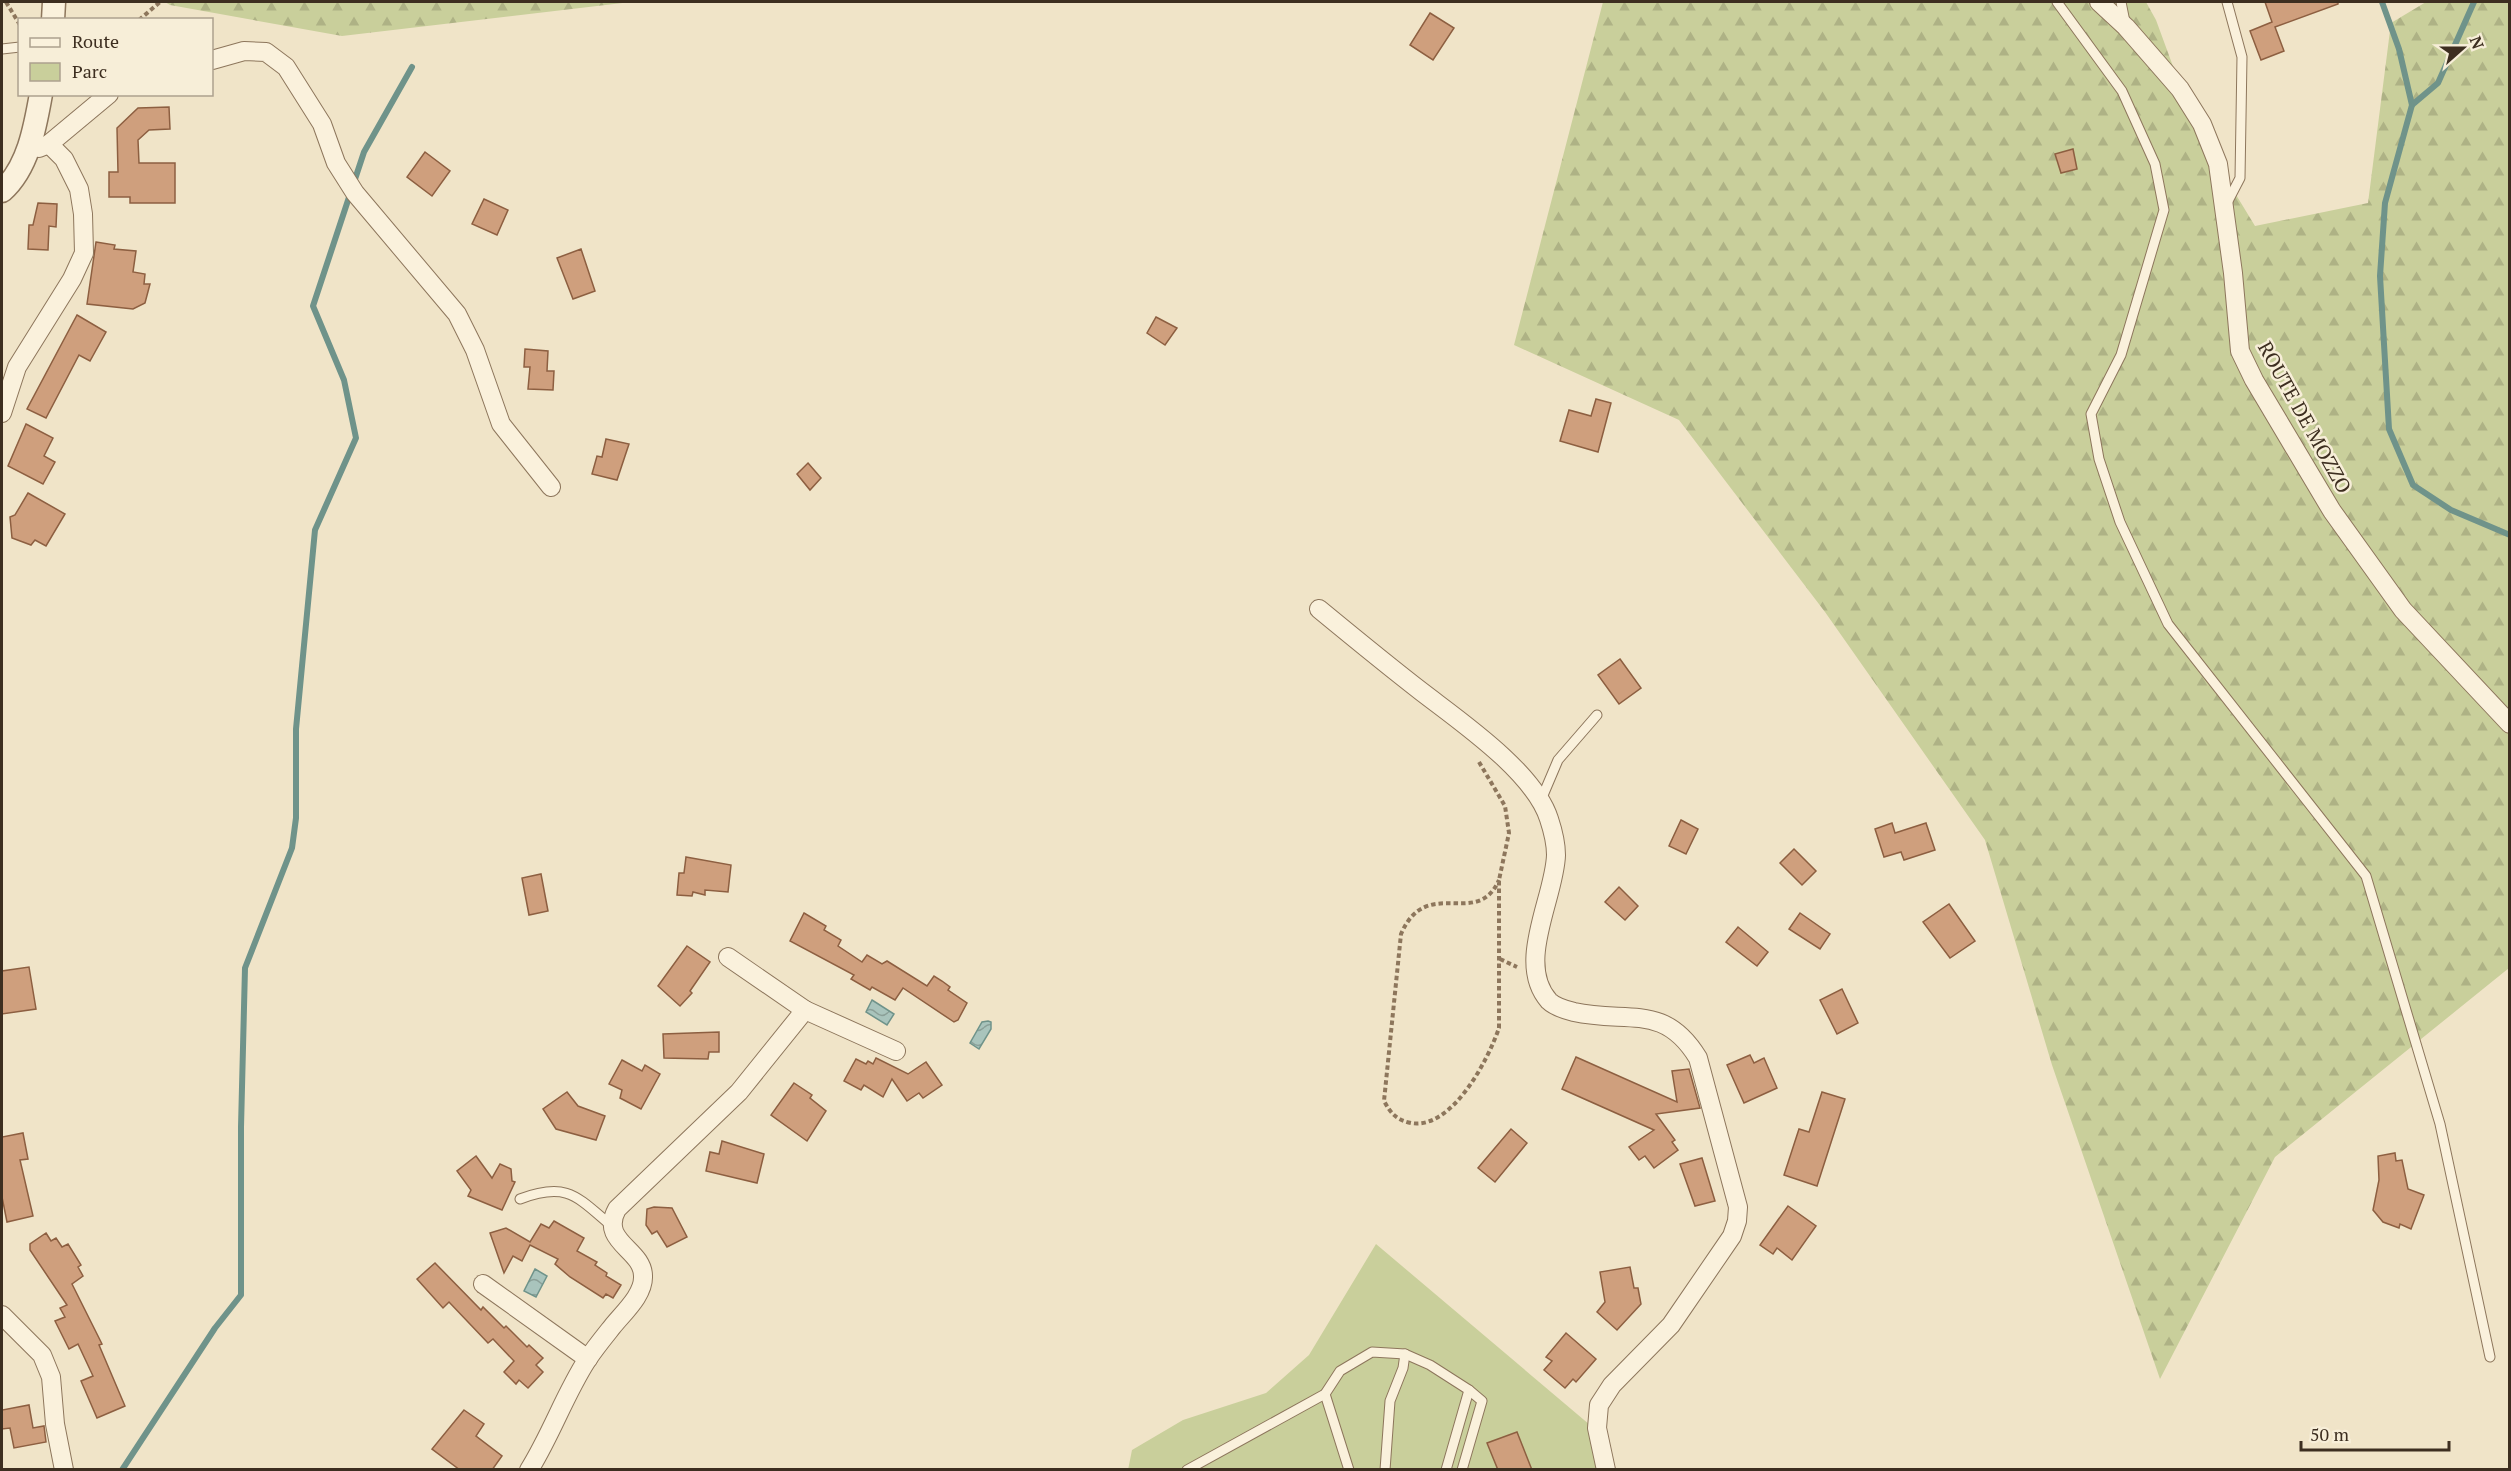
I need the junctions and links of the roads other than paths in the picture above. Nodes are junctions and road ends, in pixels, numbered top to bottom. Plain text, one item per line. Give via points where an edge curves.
1 (54, 2) edge
2 (2057, 2) edge
3 (2099, 2) edge
4 (2121, 2) edge
5 (2227, 2) edge
6 (53, 18) edge
7 (2127, 27) junction
8 (18, 47) edge
9 (2, 49) edge
10 (213, 60) edge
11 (41, 96) edge
12 (107, 96) edge
13 (49, 144) junction
14 (26, 154) junction
15 (2, 191) edge
16 (2224, 208) junction
17 (2, 413) edge
18 (551, 486) dead end
19 (1319, 609) dead end
20 (1597, 715) dead end
21 (2510, 724) edge
22 (1541, 800) junction
23 (728, 957) dead end
24 (805, 1010) junction
25 (896, 1051) dead end
26 (520, 1199) dead end
27 (613, 1227) junction
28 (483, 1284) dead end
29 (2, 1315) edge
30 (1405, 1354) junction
31 (2490, 1357) dead end
32 (588, 1359) junction
33 (1469, 1389) junction
34 (1326, 1394) junction
35 (64, 1470) edge
36 (529, 1470) edge
37 (1186, 1470) edge
38 (1349, 1470) edge
39 (1385, 1470) edge
40 (1446, 1470) edge
41 (1462, 1470) edge
42 (1606, 1470) edge

1 - 6 street
2 - 31 lane via 2122,91 2155,164 2164,210 2121,355 2091,414 2099,459 2120,522 2168,624 2366,876 2440,1124
3 - 7 street, ROUTE DE MOZZO
4 - 7 lane
5 - 16 lane via 2242,57 2241,178
7 - 16 street, ROUTE DE MOZZO via 2180,89 2202,124 2218,164
8 - 9 lane
10 - 18 street via 244,51 266,52 286,67 322,124 336,163 355,193 457,314 475,350 501,424
11 - 14 street
12 - 13 street
13 - 14 street
13 - 17 street via 64,159 79,189 84,253 17,367
14 - 15 street via 14,180
16 - 21 street, ROUTE DE MOZZO via 2240,351 2254,380 2332,511 2403,610
19 - 22 street via 1486,742
20 - 22 lane via 1558,759
22 - 42 street via 1556,855 1537,943 1536,962 1545,993 1550,1002 1563,1009 1647,1017 1669,1025 1688,1040 1698,1058 1738,1207 1732,1236 1710,1270 1671,1325 1612,1385 1599,1405 1597,1428
23 - 24 street
24 - 25 street
24 - 27 street via 739,1092 617,1209
26 - 27 lane via 560,1189 582,1201
27 - 32 street via 644,1276 640,1291
28 - 32 street
29 - 35 street via 42,1355 51,1377
30 - 33 lane
30 - 34 lane via 1372,1352 1340,1371
30 - 39 lane via 1390,1401
32 - 36 street
33 - 40 lane
33 - 41 lane via 1482,1401
34 - 37 lane
34 - 38 lane

